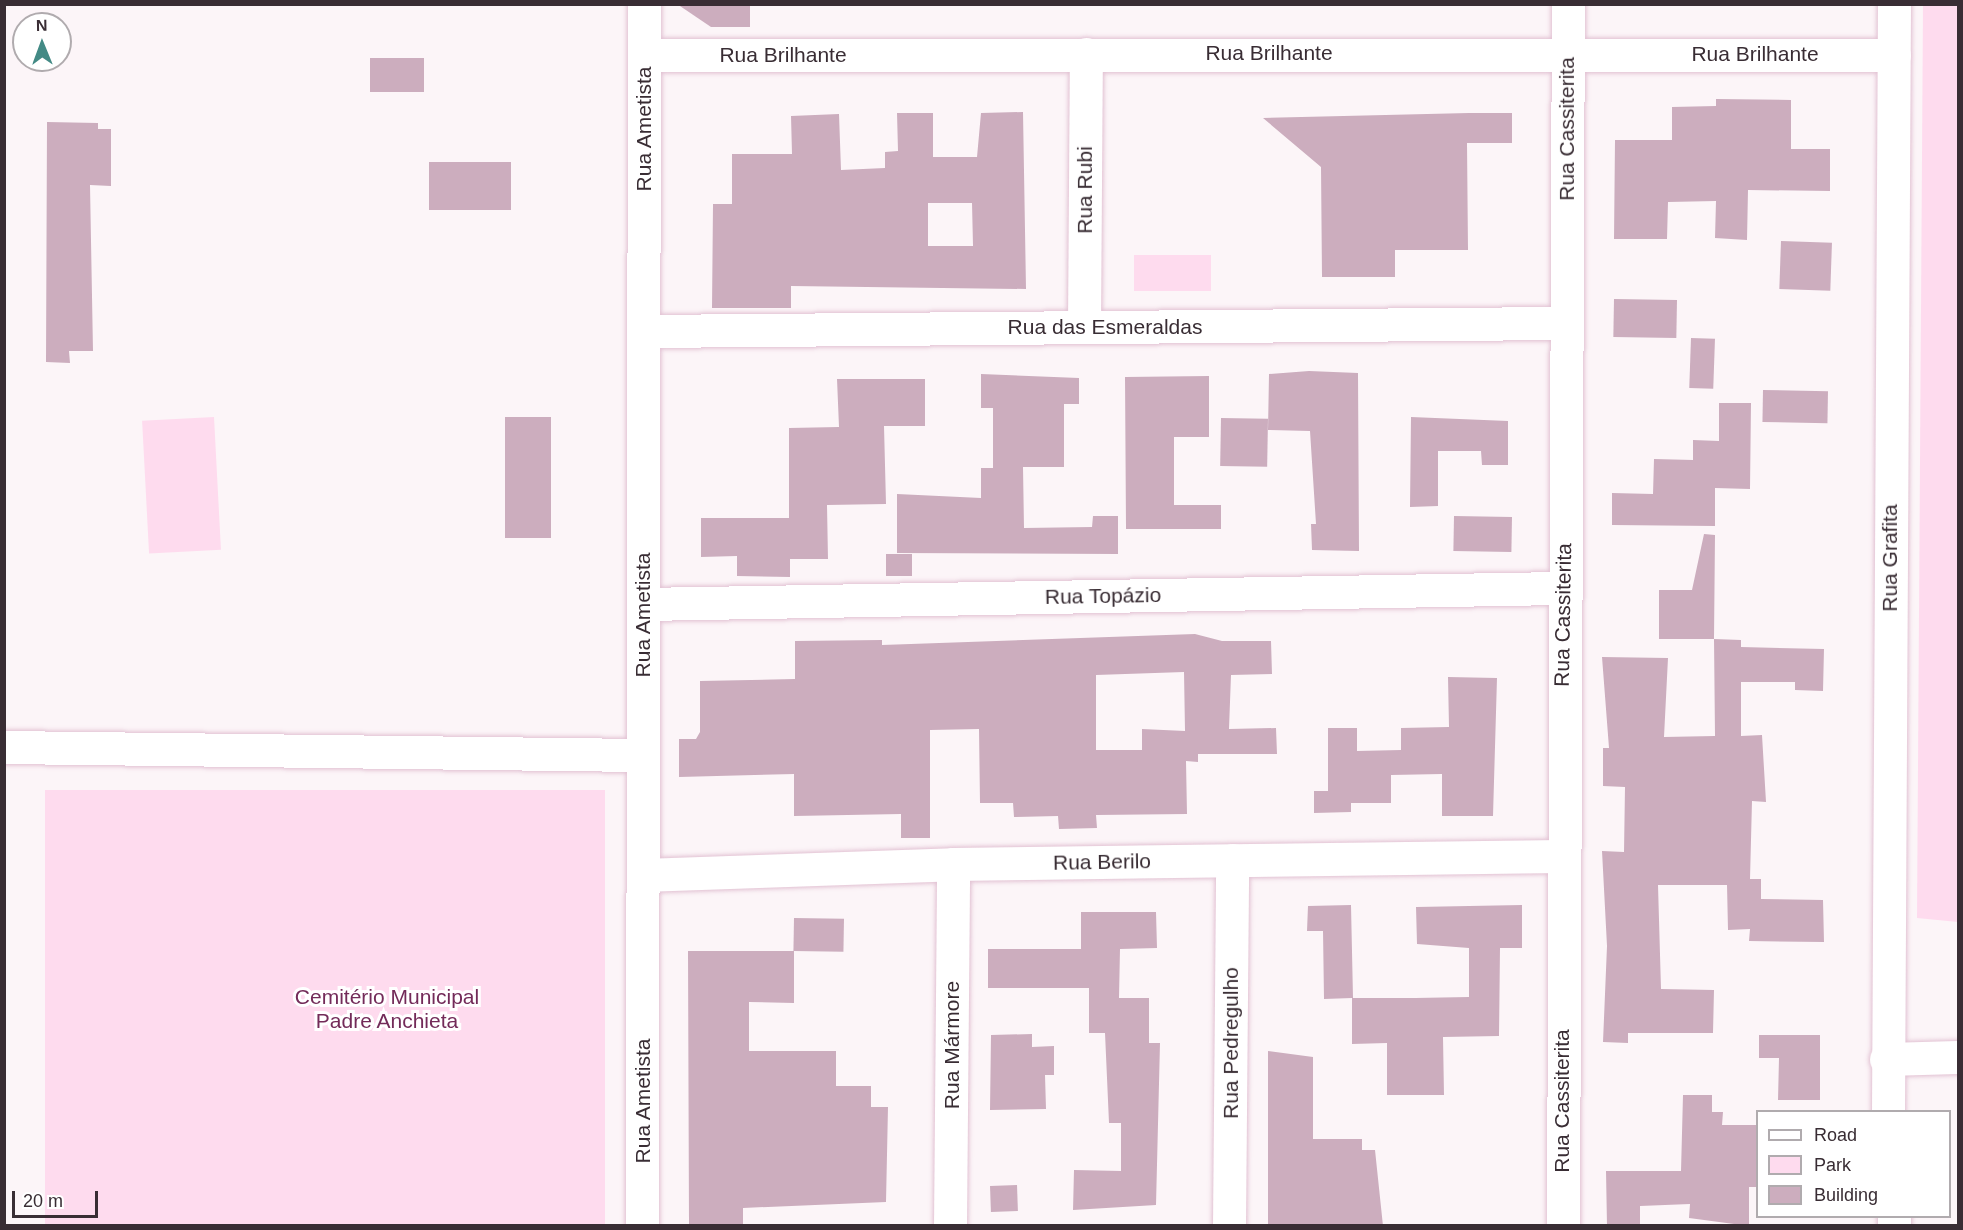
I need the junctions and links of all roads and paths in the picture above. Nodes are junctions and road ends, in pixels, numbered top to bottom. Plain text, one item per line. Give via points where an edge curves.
1 (644, 4) edge
2 (1568, 4) edge
3 (1894, 4) edge
4 (1568, 52) junction
5 (1086, 54) junction
6 (644, 55) junction
7 (1894, 55) junction
8 (1566, 323) junction
9 (1084, 327) junction
10 (644, 331) junction
11 (1563, 588) junction
12 (644, 604) junction
13 (4, 747) edge
14 (643, 755) junction
15 (1561, 856) junction
16 (1232, 860) junction
17 (953, 864) junction
18 (643, 875) junction
19 (1959, 1058) edge
20 (1886, 1059) junction
21 (1888, 1110) edge
22 (642, 1226) edge
23 (950, 1226) edge
24 (1229, 1226) edge
25 (1563, 1226) edge

1 - 6 street, Rua Ametista
2 - 4 street, Rua Cassiterita
3 - 7 street, Rua Grafita
4 - 5 street, Rua Brilhante
4 - 7 street, Rua Brilhante
4 - 8 street, Rua Cassiterita
5 - 6 street, Rua Brilhante
5 - 9 street, Rua Rubi
6 - 10 street, Rua Ametista
7 - 20 street, Rua Grafita
8 - 9 street, Rua das Esmeraldas
8 - 11 street, Rua Cassiterita
9 - 10 street, Rua das Esmeraldas
10 - 12 street, Rua Ametista
11 - 12 street, Rua Topázio
11 - 15 street, Rua Cassiterita
12 - 14 street, Rua Ametista
13 - 14 street
14 - 18 street, Rua Ametista
15 - 16 street, Rua Berilo
15 - 25 street, Rua Cassiterita
16 - 17 street, Rua Berilo
16 - 24 street, Rua Pedregulho
17 - 18 street, Rua Berilo
17 - 23 street, Rua Mármore
18 - 22 street, Rua Ametista
19 - 20 street
20 - 21 street, Rua Grafita

